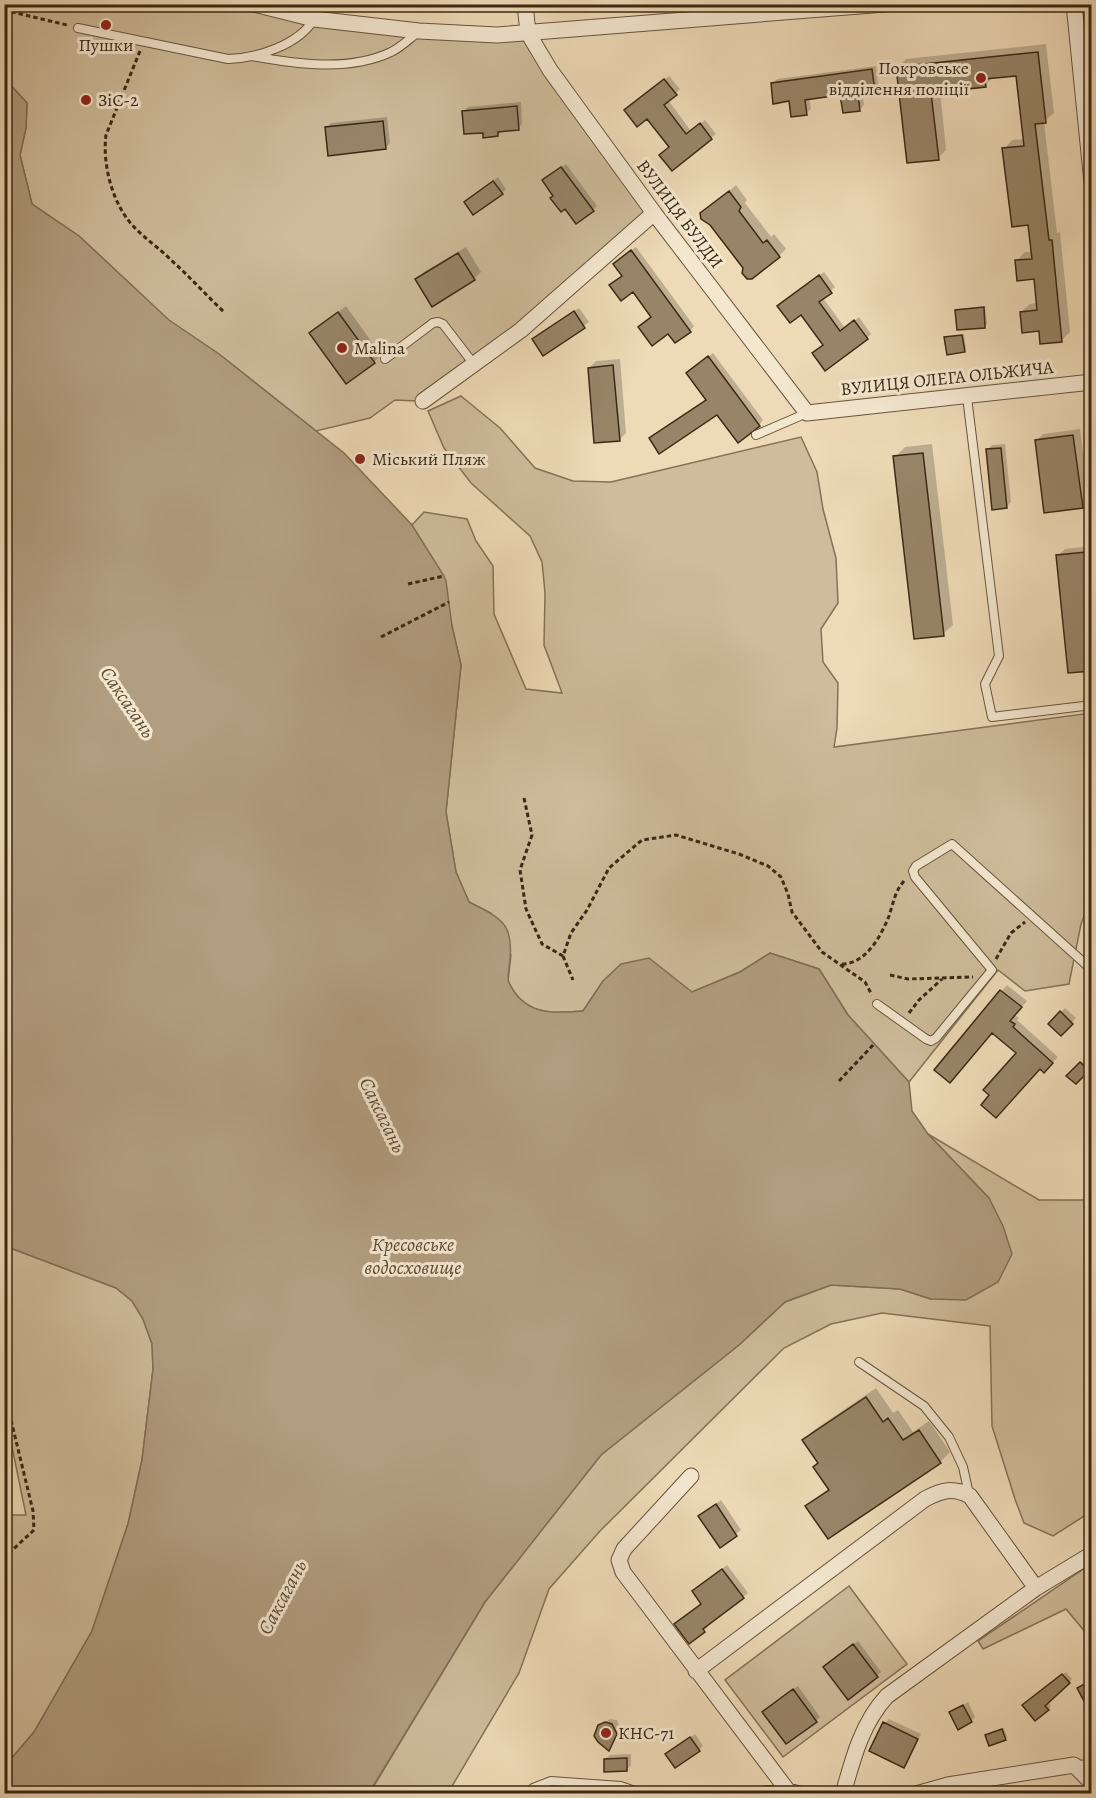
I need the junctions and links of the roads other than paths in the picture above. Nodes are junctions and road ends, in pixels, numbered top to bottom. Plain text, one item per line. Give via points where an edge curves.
1 (254, 4) edge
2 (525, 4) edge
3 (885, 4) edge
4 (1074, 4) edge
5 (314, 18) junction
6 (78, 28) road end
7 (419, 31) junction
8 (528, 33) junction
9 (250, 56) junction
10 (1092, 183) edge
11 (654, 213) junction
12 (385, 358) dead end
13 (473, 363) junction
14 (1092, 382) edge
15 (967, 397) junction
16 (423, 401) dead end
17 (807, 413) junction
18 (756, 435) dead end
19 (1092, 705) edge
20 (1092, 970) edge
21 (877, 1004) road end
22 (859, 1362) dead end
23 (691, 1476) dead end
24 (970, 1496) junction
25 (1091, 1555) edge
26 (1036, 1588) junction
27 (696, 1671) junction
28 (1092, 1764) edge
29 (1074, 1765) junction
30 (1092, 1783) edge
31 (793, 1792) edge
32 (529, 1794) edge
33 (643, 1794) edge
34 (765, 1794) edge
35 (843, 1794) edge
36 (916, 1794) edge

1 - 5 street
2 - 8 street
3 - 8 street
4 - 10 street
5 - 7 street
5 - 9 lane via 308,29 291,40
6 - 9 lane via 228,59
7 - 8 street
7 - 9 lane via 391,52 358,62 318,64
8 - 11 street, ВУЛИЦЯ БУЛДИ via 550,70
11 - 13 street via 521,330
11 - 17 street, ВУЛИЦЯ БУЛДИ
12 - 13 lane via 438,322
13 - 16 street
14 - 15 street, ВУЛИЦЯ ОЛЕГА ОЛЬЖИЧА
15 - 17 street, ВУЛИЦЯ ОЛЕГА ОЛЬЖИЧА
15 - 19 lane via 999,656 985,684 992,717
17 - 18 lane
20 - 21 lane via 951,844 913,871 992,970 931,1041
22 - 24 lane via 924,1406 949,1437 963,1467
23 - 27 street via 624,1549 619,1560 623,1572
24 - 26 street
24 - 27 street via 950,1489 926,1499
25 - 26 street
26 - 35 street via 872,1711
27 - 31 street
28 - 29 lane
29 - 30 street
29 - 36 street via 948,1785
31 - 34 street
32 - 33 lane via 533,1788 551,1781 621,1786

